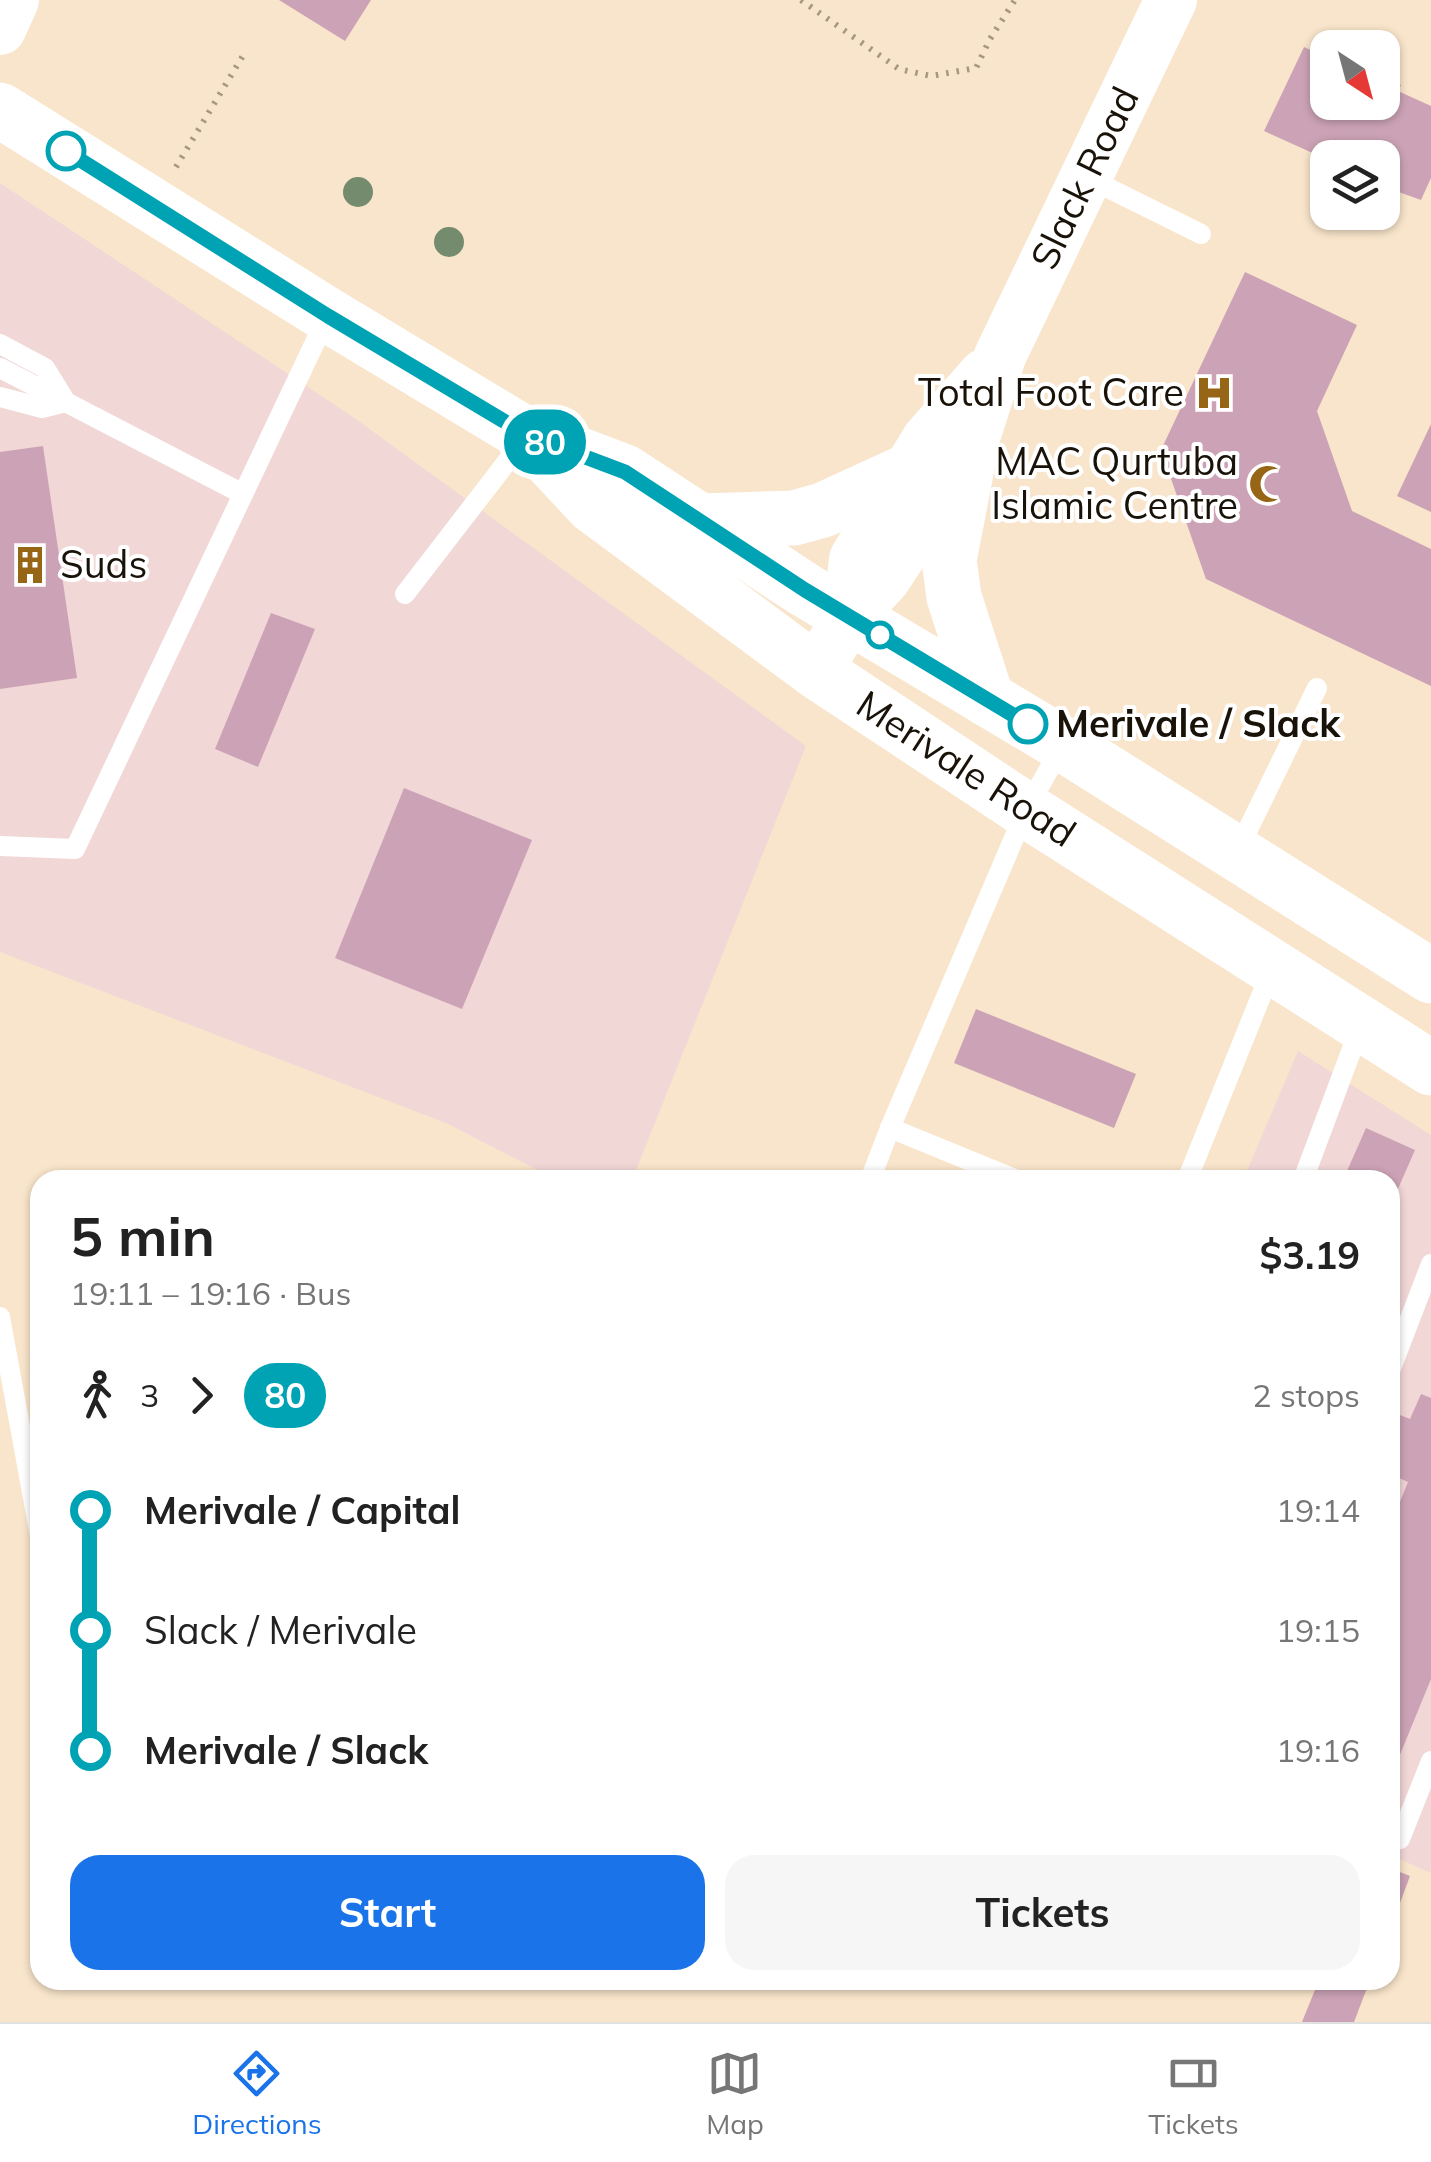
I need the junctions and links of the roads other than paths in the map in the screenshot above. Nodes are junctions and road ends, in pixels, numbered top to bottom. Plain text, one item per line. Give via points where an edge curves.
1 (13, 0) edge
2 (1171, 0) edge
3 (0, 29) edge
4 (0, 110) edge
5 (1086, 178) junction
6 (1201, 234) dead end
7 (328, 316) junction
8 (0, 344) edge
9 (1000, 356) junction
10 (0, 368) edge
11 (0, 397) edge
12 (66, 402) junction
13 (527, 435) junction
14 (970, 447) junction
15 (906, 472) junction
16 (243, 494) junction
17 (702, 520) junction
18 (404, 594) dead end
19 (849, 616) junction
20 (816, 671) junction
21 (1318, 688) dead end
22 (987, 699) junction
23 (1062, 744) junction
24 (1026, 810) junction
25 (0, 846) edge
26 (1236, 854) junction
27 (1273, 967) junction
28 (1431, 976) edge
29 (1362, 1023) junction
30 (1431, 1068) edge
31 (890, 1128) junction
32 (874, 1170) edge
33 (993, 1170) edge
34 (1190, 1170) edge
35 (1307, 1170) edge
36 (1431, 1264) edge
37 (0, 1317) edge
38 (1400, 1344) edge
39 (30, 1481) edge
40 (1431, 1761) edge
41 (1400, 1840) edge

1 - 3 street
2 - 5 street, Slack Road
4 - 7 main road, Merivale Road
5 - 6 lane
5 - 9 street, Slack Road
7 - 13 main road, Merivale Road
7 - 16 lane
8 - 12 lane via 45,368
9 - 14 street, Slack Road
9 - 15 street, Slack Road
10 - 12 lane
11 - 12 lane via 42,408
12 - 16 lane
13 - 17 main road, Merivale Road via 625,472
13 - 18 lane
13 - 20 main road, Merivale Road via 593,506
14 - 19 street, Slack Road via 885,578
14 - 22 main road via 950,560 954,597
15 - 17 main road via 794,518
15 - 19 street, Slack Road via 855,559
16 - 25 lane via 74,849
17 - 19 main road, Merivale Road
19 - 20 street, Slack Road
19 - 22 main road, Merivale Road
20 - 24 main road, Merivale Road
21 - 26 lane
22 - 23 main road, Merivale Road
23 - 24 lane
23 - 26 main road, Merivale Road
24 - 27 main road, Merivale Road
24 - 31 lane
26 - 28 main road, Merivale Road
27 - 29 main road, Merivale Road
27 - 34 lane
29 - 30 main road, Merivale Road
29 - 35 lane
31 - 32 lane
31 - 33 lane
36 - 38 lane
37 - 39 lane
40 - 41 lane

